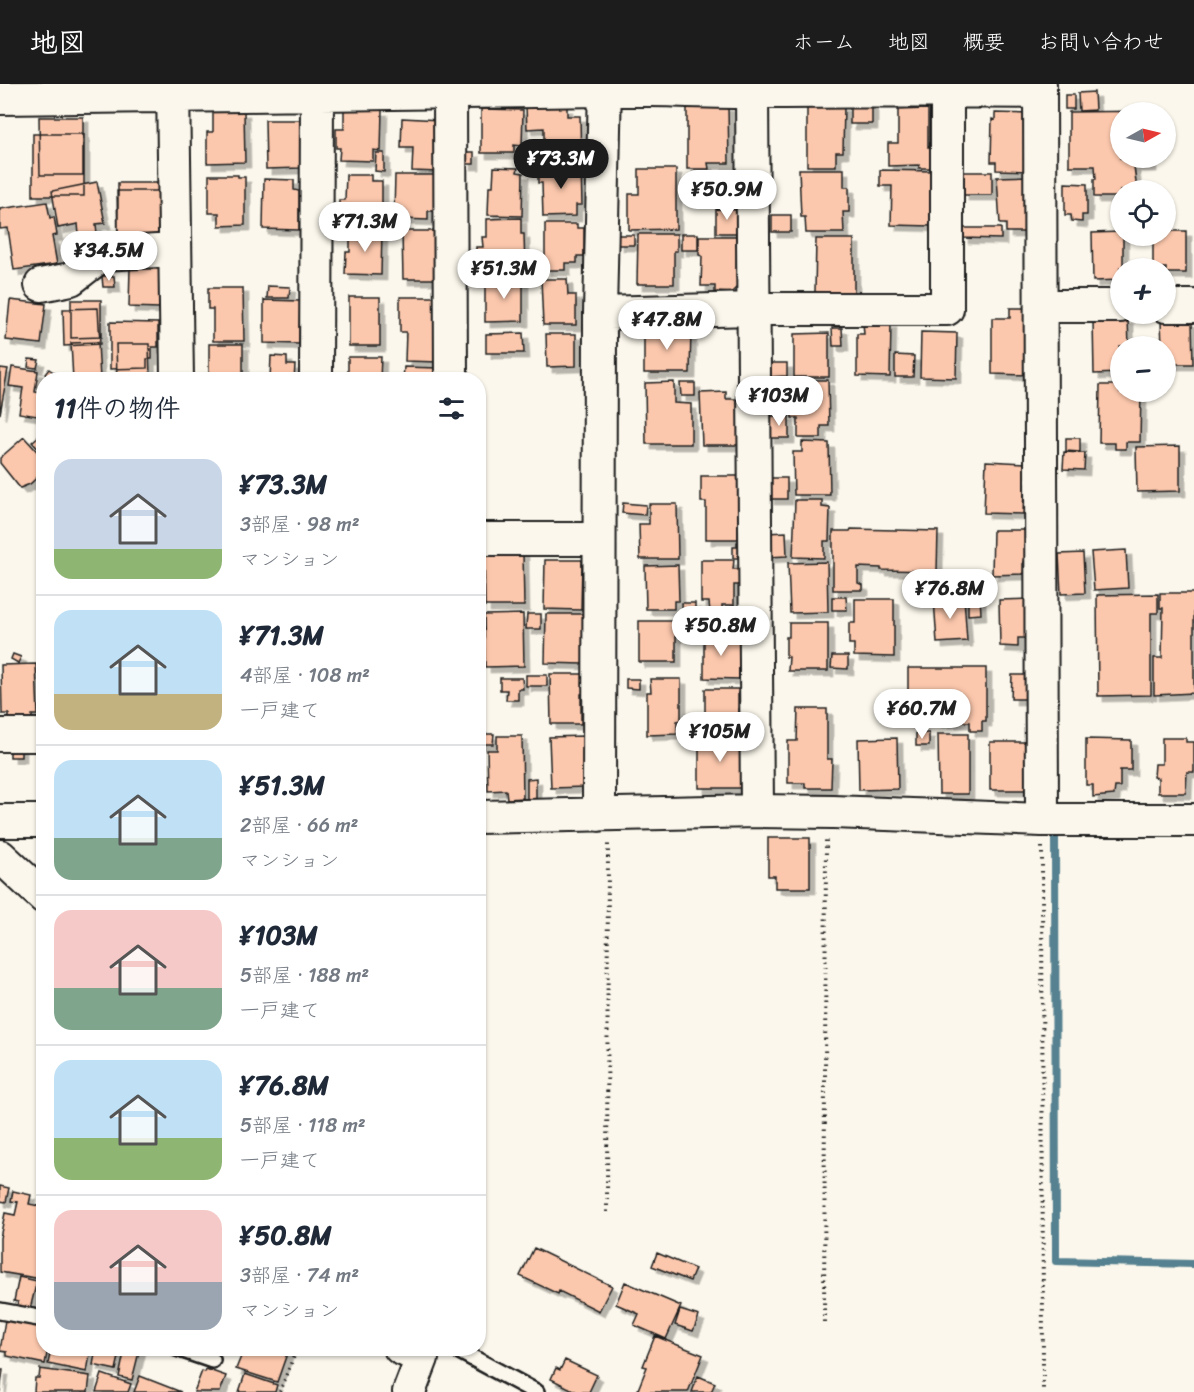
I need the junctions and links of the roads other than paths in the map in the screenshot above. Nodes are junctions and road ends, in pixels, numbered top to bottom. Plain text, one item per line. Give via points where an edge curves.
1 (605, 87) edge
2 (1040, 88) edge
3 (946, 90) junction
4 (173, 91) edge
5 (450, 92) junction
6 (752, 92) junction
7 (317, 93) junction
8 (0, 98) edge
9 (175, 250) junction
10 (41, 285) dead end
11 (1041, 306) junction
12 (1110, 306) edge
13 (1176, 306) edge
14 (1194, 306) edge
15 (753, 309) junction
16 (600, 313) junction
17 (177, 372) edge
18 (316, 372) edge
19 (451, 372) edge
20 (486, 539) edge
21 (598, 539) junction
22 (0, 735) edge
23 (36, 735) edge
24 (757, 811) junction
25 (599, 815) junction
26 (486, 817) edge
27 (36, 820) edge
28 (1051, 820) junction
29 (1194, 820) edge
30 (0, 821) edge
31 (0, 856) edge
32 (36, 890) edge
33 (0, 1311) edge
34 (36, 1318) edge
35 (200, 1356) edge
36 (417, 1356) edge
37 (469, 1356) edge
38 (212, 1360) dead end
39 (409, 1392) edge
40 (536, 1392) edge

1 - 5 street
1 - 6 street
1 - 16 street
2 - 3 street
2 - 11 street
3 - 6 street
3 - 15 street via 947,309
4 - 7 street
4 - 8 street
4 - 9 street
5 - 7 street
5 - 19 street
6 - 15 street
7 - 18 street
9 - 10 street via 103,254 71,279
9 - 17 street
11 - 12 street
11 - 28 street
13 - 14 street
15 - 16 street
15 - 24 street
16 - 21 street
20 - 21 street
21 - 25 street
22 - 23 street
24 - 25 street
24 - 28 street
25 - 26 street
27 - 30 street
28 - 29 street
31 - 32 street
33 - 34 lane
35 - 38 lane
36 - 39 street
37 - 40 lane

